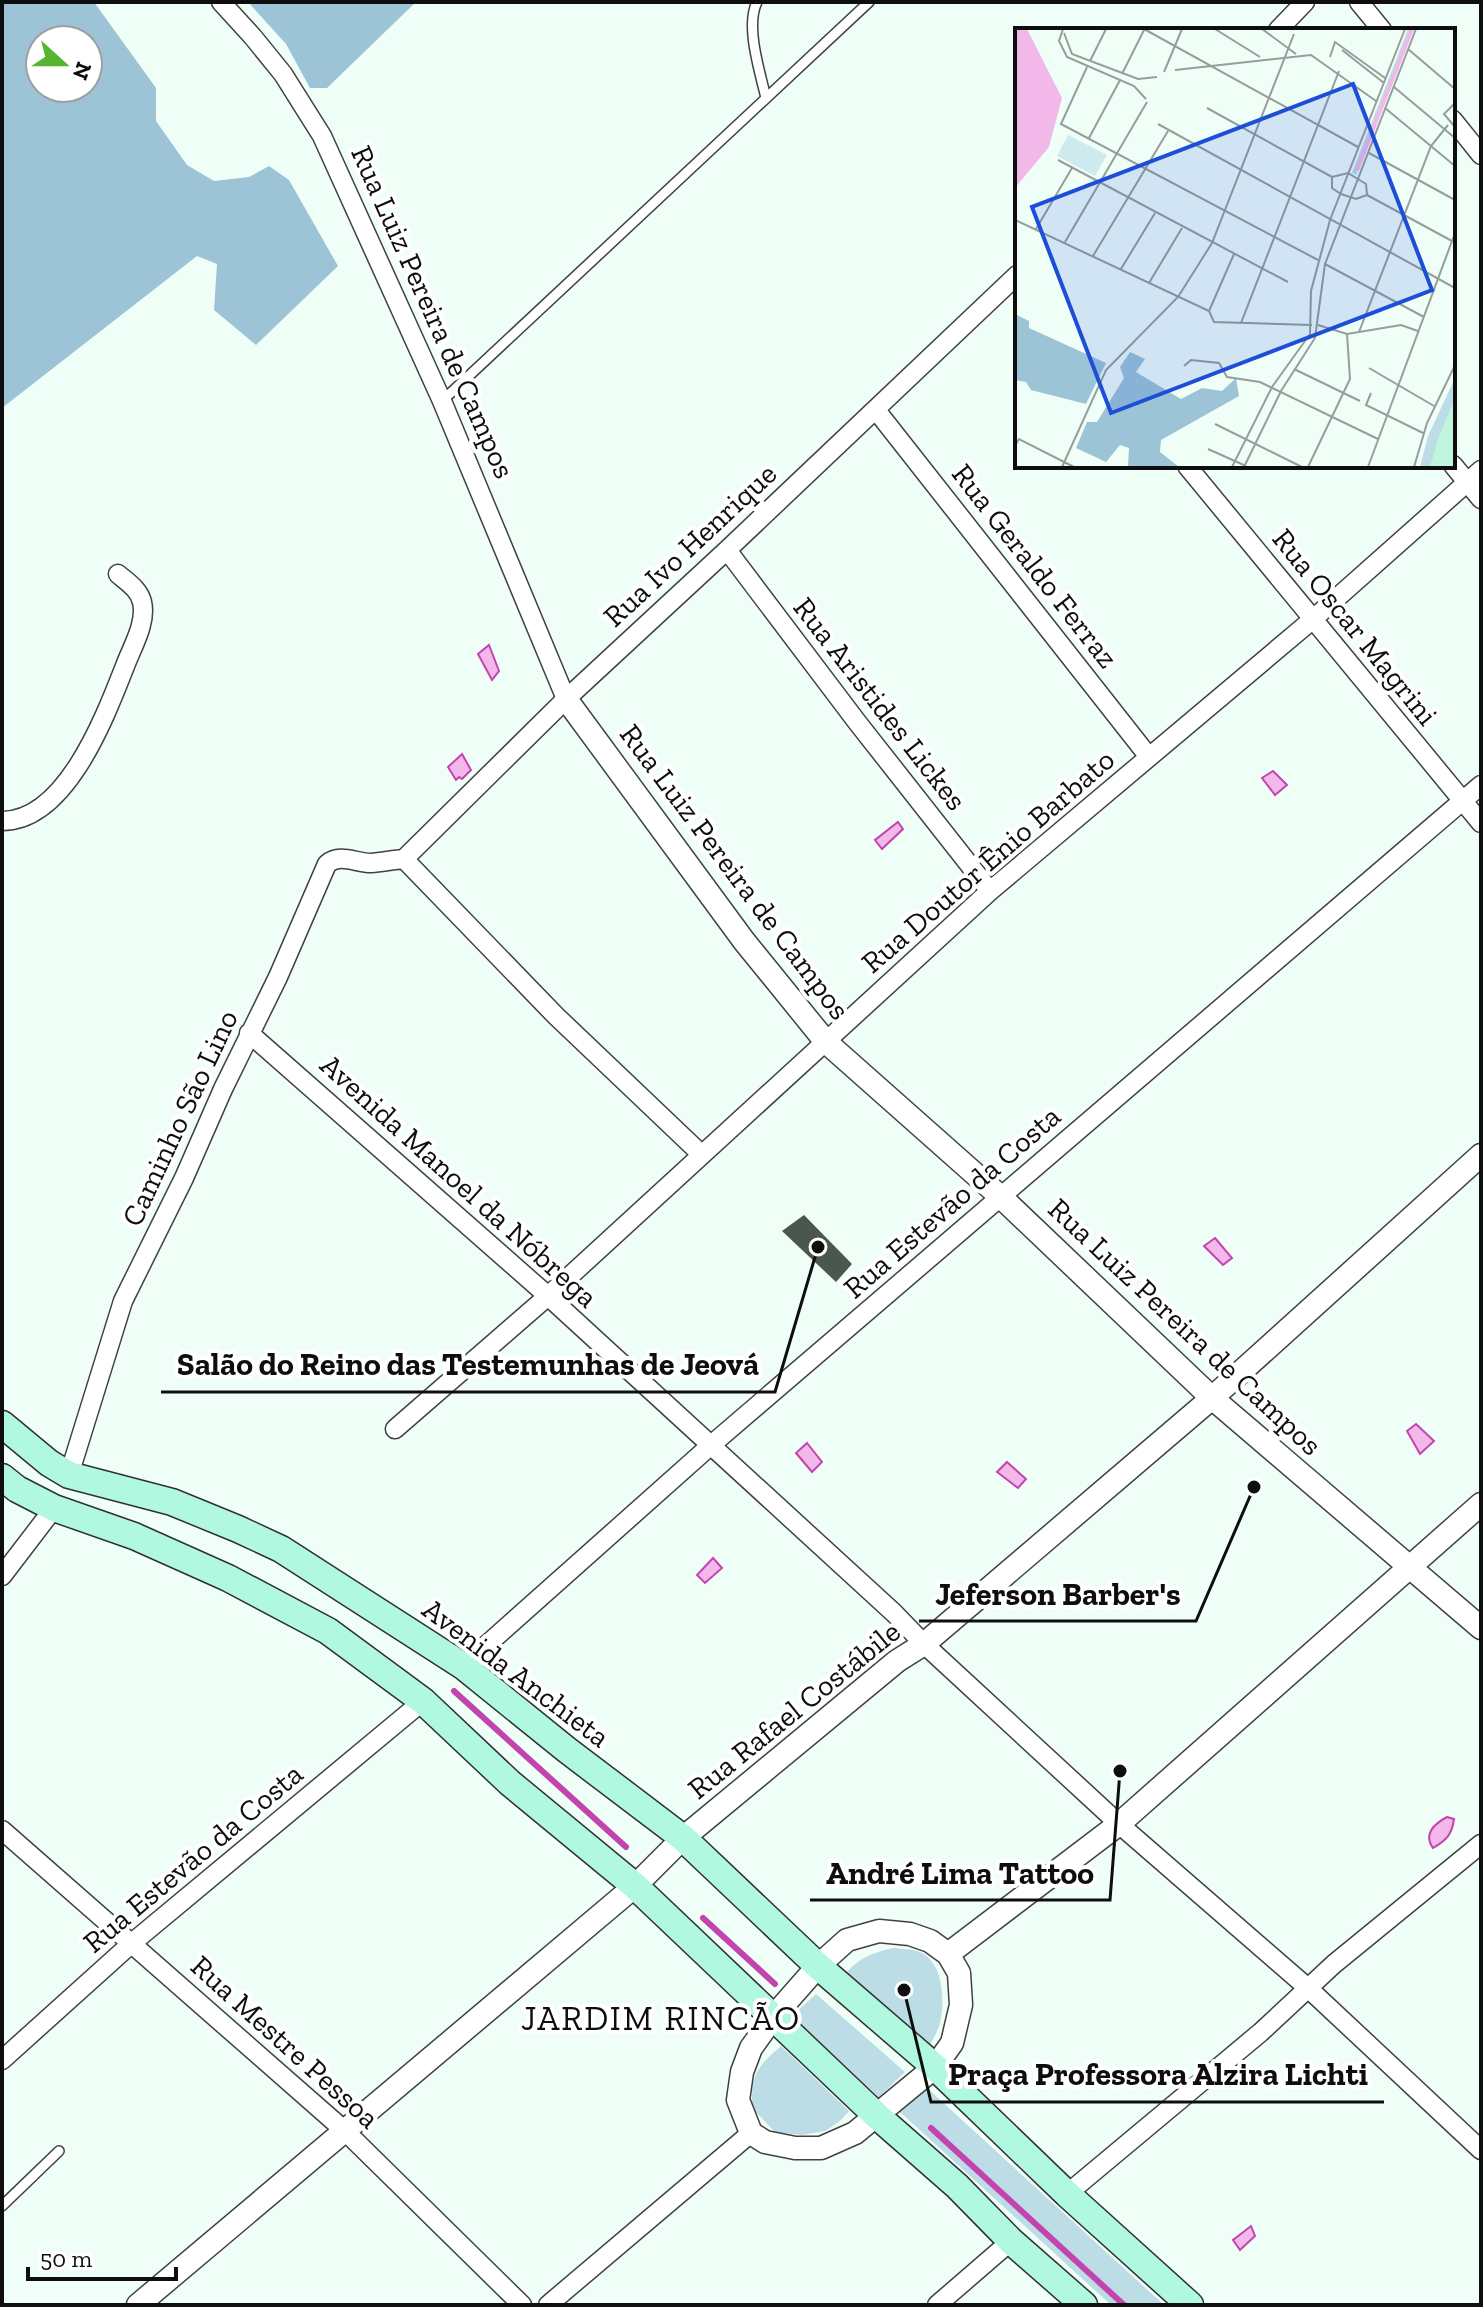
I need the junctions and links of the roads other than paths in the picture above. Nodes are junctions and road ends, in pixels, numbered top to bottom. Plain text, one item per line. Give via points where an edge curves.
1 (221, 2) edge
2 (757, 2) edge
3 (869, 2) edge
4 (1305, 2) edge
5 (1359, 2) edge
6 (1280, 28) edge
7 (1380, 28) edge
8 (766, 98) junction
9 (1455, 122) edge
10 (1481, 155) edge
11 (1015, 277) edge
12 (442, 401) junction
13 (876, 410) junction
14 (1455, 466) edge
15 (1189, 468) edge
16 (1474, 476) edge
17 (1481, 499) edge
18 (727, 550) junction
19 (118, 574) dead end
20 (1312, 620) junction
21 (566, 699) junction
22 (1149, 757) junction
23 (1481, 785) edge
24 (1462, 801) junction
25 (2, 821) edge
26 (1481, 823) edge
27 (404, 859) junction
28 (990, 891) junction
29 (249, 1033) junction
30 (826, 1042) junction
31 (701, 1154) junction
32 (1481, 1155) edge
33 (1002, 1198) junction
34 (548, 1296) junction
35 (1212, 1398) junction
36 (2, 1424) edge
37 (395, 1429) dead end
38 (710, 1446) junction
39 (69, 1475) junction
40 (2, 1477) edge
41 (1481, 1504) edge
42 (54, 1508) junction
43 (1408, 1567) junction
44 (2, 1576) edge
45 (1481, 1628) edge
46 (924, 1644) junction
47 (463, 1666) junction
48 (423, 1701) junction
49 (1119, 1824) junction
50 (2, 1830) edge
51 (683, 1838) junction
52 (1481, 1844) edge
53 (635, 1886) junction
54 (132, 1943) junction
55 (948, 1954) junction
56 (818, 1966) junction
57 (1309, 1989) junction
58 (774, 2016) junction
59 (2, 2060) edge
60 (935, 2067) junction
61 (876, 2115) junction
62 (345, 2131) junction
63 (751, 2133) junction
64 (1481, 2150) edge
65 (59, 2151) dead end
66 (1067, 2194) junction
67 (2, 2206) edge
68 (1011, 2241) junction
69 (138, 2305) edge
70 (522, 2305) edge
71 (548, 2305) edge
72 (937, 2305) edge
73 (1084, 2305) edge
74 (1190, 2305) edge

1 - 12 street, Rua Luiz Pereira de Campos via 283,74 322,136
2 - 8 lane via 751,16
3 - 8 lane
4 - 6 street
5 - 7 street
8 - 12 lane
9 - 10 street
11 - 13 street, Rua Ivo Henrique
12 - 21 street, Rua Luiz Pereira de Campos
13 - 18 street, Rua Ivo Henrique
13 - 22 street, Rua Geraldo Ferraz
14 - 16 street
15 - 20 street, Rua Oscar Magrini
16 - 17 street
16 - 20 street, Rua Doutor Ênio Barbato
18 - 21 street, Rua Ivo Henrique
18 - 28 street, Rua Aristides Lickes
19 - 25 street via 142,602 140,629 102,723 89,749 47,803 18,820
20 - 22 street, Rua Doutor Ênio Barbato
20 - 24 street, Rua Oscar Magrini
21 - 27 street, Rua Ivo Henrique
21 - 30 street, Rua Luiz Pereira de Campos via 744,941
22 - 28 street, Rua Doutor Ênio Barbato
23 - 24 street, Rua Estevão da Costa
24 - 26 street, Rua Oscar Magrini
24 - 33 street, Rua Estevão da Costa
27 - 29 street, Caminho São Lino via 363,863 340,858 327,864
27 - 31 street via 556,1016
28 - 30 street, Rua Doutor Ênio Barbato
29 - 34 street, Avenida Manoel da Nóbrega
29 - 39 street, Caminho São Lino via 123,1301
30 - 31 street, Rua Doutor Ênio Barbato
30 - 33 street, Rua Luiz Pereira de Campos
31 - 34 street, Rua Doutor Ênio Barbato
32 - 35 street, Rua Rafael Costábile
33 - 35 street, Rua Luiz Pereira de Campos
33 - 38 street, Rua Estevão da Costa
34 - 37 street, Rua Doutor Ênio Barbato
34 - 38 street, Avenida Manoel da Nóbrega
35 - 43 street, Rua Luiz Pereira de Campos
35 - 46 street, Rua Rafael Costábile
36 - 39 main road, Avenida Anchieta
38 - 46 street, Avenida Manoel da Nóbrega
38 - 47 street, Rua Estevão da Costa
39 - 47 main road, Avenida Anchieta via 172,1502 267,1542
40 - 42 main road
41 - 43 street
42 - 44 street
42 - 48 main road via 228,1578 328,1631
43 - 45 street, Rua Luiz Pereira de Campos
43 - 49 street
46 - 49 street, Avenida Manoel da Nóbrega
46 - 51 street, Rua Rafael Costábile
47 - 51 main road, Avenida Anchieta
48 - 53 main road via 510,1783
48 - 54 street, Rua Estevão da Costa
49 - 55 street
49 - 57 street, Avenida Manoel da Nóbrega
50 - 54 street, Rua Mestre Pessoa
51 - 53 street, Rua Rafael Costábile
51 - 56 main road, Avenida Anchieta
52 - 57 street
53 - 58 main road
53 - 62 street, Rua Rafael Costábile
54 - 59 street, Rua Estevão da Costa
54 - 62 street, Rua Mestre Pessoa
55 - 56 street via 910,1934 879,1931 847,1940
55 - 60 street via 959,1973 961,2005 952,2043
56 - 58 street
56 - 60 main road, Avenida Anchieta
57 - 64 street, Avenida Manoel da Nóbrega
57 - 66 street
58 - 61 main road
58 - 63 street via 751,2048 742,2072 738,2100
60 - 61 street
60 - 66 main road, Avenida Anchieta
61 - 63 street via 855,2133 821,2148 765,2142
61 - 68 main road
62 - 69 street, Rua Rafael Costábile
62 - 70 street, Rua Mestre Pessoa
63 - 71 street
65 - 67 lane
66 - 74 main road, Avenida Anchieta
68 - 72 street
68 - 73 main road

